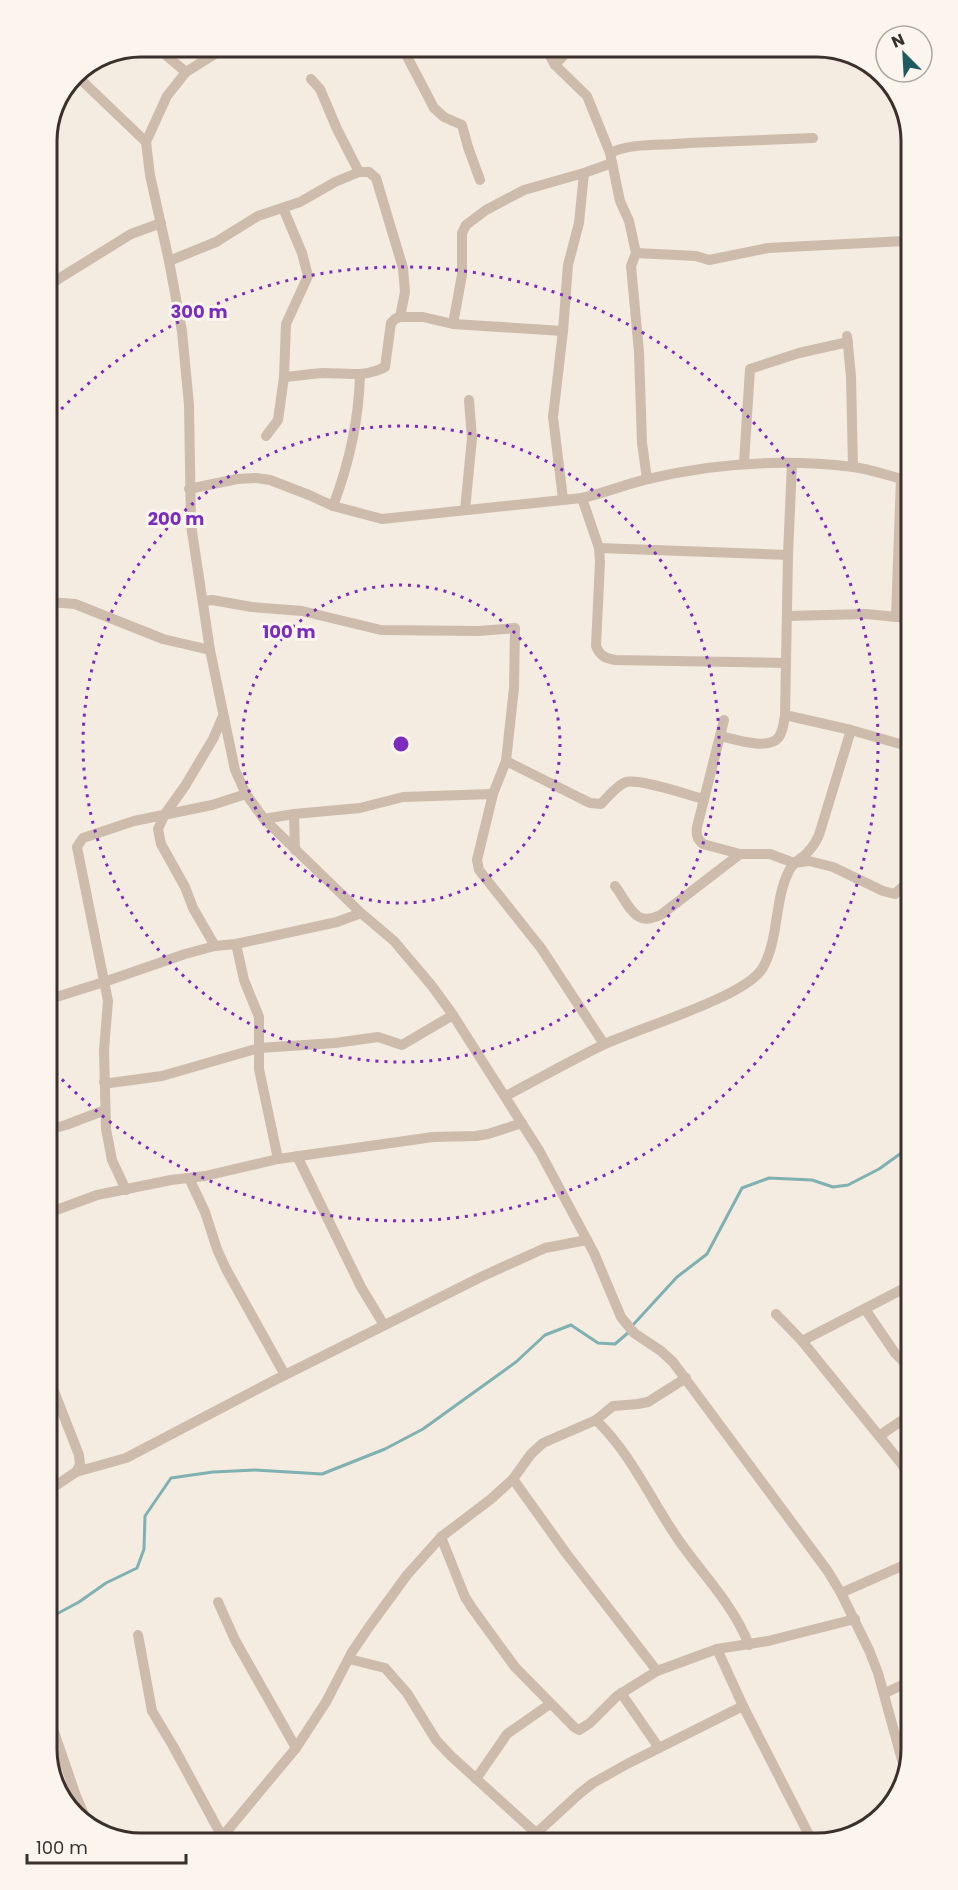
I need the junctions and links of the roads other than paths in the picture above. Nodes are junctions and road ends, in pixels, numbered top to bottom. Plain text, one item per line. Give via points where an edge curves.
1 (169, 57) edge
2 (209, 57) edge
3 (407, 57) edge
4 (551, 57) edge
5 (562, 57) edge
6 (555, 64) junction
7 (186, 72) junction
8 (310, 79) dead end
9 (83, 81) edge
10 (813, 138) dead end
11 (146, 142) junction
12 (611, 158) junction
13 (359, 172) junction
14 (584, 172) junction
15 (480, 180) dead end
16 (283, 208) junction
17 (161, 223) junction
18 (901, 241) edge
19 (636, 253) junction
20 (169, 261) junction
21 (57, 280) edge
22 (400, 317) junction
23 (453, 324) junction
24 (563, 331) junction
25 (360, 374) junction
26 (284, 377) junction
27 (469, 400) dead end
28 (266, 436) dead end
29 (744, 463) junction
30 (792, 463) junction
31 (853, 467) junction
32 (901, 478) edge
33 (647, 479) junction
34 (189, 489) junction
35 (582, 498) junction
36 (563, 499) junction
37 (333, 506) junction
38 (465, 510) junction
39 (599, 548) junction
40 (788, 555) junction
41 (202, 601) junction
42 (57, 603) edge
43 (788, 616) junction
44 (901, 617) edge
45 (210, 650) junction
46 (786, 663) junction
47 (785, 715) junction
48 (222, 716) junction
49 (724, 720) dead end
50 (851, 730) junction
51 (720, 736) junction
52 (901, 744) edge
53 (506, 761) junction
54 (246, 794) junction
55 (493, 794) junction
56 (704, 800) junction
57 (165, 814) junction
58 (294, 814) junction
59 (264, 819) junction
60 (296, 850) junction
61 (740, 854) junction
62 (794, 863) junction
63 (615, 886) dead end
64 (901, 888) edge
65 (361, 913) junction
66 (236, 944) junction
67 (215, 946) junction
68 (104, 982) junction
69 (57, 997) edge
70 (453, 1015) junction
71 (604, 1044) junction
72 (259, 1048) junction
73 (104, 1082) junction
74 (506, 1096) junction
75 (105, 1110) junction
76 (522, 1123) junction
77 (57, 1127) edge
78 (297, 1156) junction
79 (278, 1159) junction
80 (189, 1178) junction
81 (126, 1190) junction
82 (57, 1210) edge
83 (587, 1240) junction
84 (901, 1290) dead end
85 (865, 1309) junction
86 (776, 1314) dead end
87 (384, 1326) junction
88 (802, 1341) junction
89 (901, 1359) edge
90 (285, 1375) junction
91 (686, 1378) junction
92 (57, 1399) edge
93 (596, 1420) junction
94 (901, 1421) edge
95 (879, 1436) junction
96 (901, 1462) edge
97 (76, 1472) junction
98 (513, 1479) junction
99 (57, 1485) edge
100 (441, 1537) junction
101 (901, 1566) edge
102 (841, 1593) junction
103 (218, 1602) dead end
104 (855, 1619) junction
105 (138, 1635) dead end
106 (749, 1645) junction
107 (717, 1650) junction
108 (349, 1659) junction
109 (657, 1671) junction
110 (901, 1686) edge
111 (621, 1693) junction
112 (885, 1693) junction
113 (550, 1704) junction
114 (743, 1706) junction
115 (57, 1741) edge
116 (296, 1748) junction
117 (659, 1748) junction
118 (901, 1754) edge
119 (477, 1779) junction
120 (81, 1807) edge
121 (217, 1833) edge
122 (227, 1833) edge
123 (530, 1833) edge
124 (536, 1833) edge
125 (808, 1833) edge

1 - 7 street
2 - 7 street
3 - 15 street via 434,108 462,125
4 - 6 street
5 - 6 street
6 - 12 street via 587,96
7 - 11 street via 167,96
8 - 13 street via 320,89
9 - 11 street
10 - 12 street via 621,148
11 - 17 street
12 - 14 street
12 - 19 street
13 - 16 street
13 - 22 street via 369,172 376,178 403,268 405,292
14 - 23 street via 524,190 466,225
14 - 24 street via 579,223 568,265
16 - 20 street via 258,216 216,242
16 - 26 street via 308,276 286,324
17 - 20 street
17 - 21 street via 131,234
18 - 19 street via 768,248 709,260
19 - 33 street via 631,266
20 - 34 street via 188,388
22 - 23 street via 423,317
22 - 25 street via 391,323 385,367
23 - 24 street
24 - 36 street via 553,417
25 - 26 street
25 - 37 street via 345,475
26 - 28 street via 278,420
27 - 38 street via 472,438
29 - 30 street
29 - 31 street via 750,369 847,339
29 - 33 street
30 - 31 street
30 - 40 street
31 - 32 street
33 - 35 street
34 - 37 street via 256,478
34 - 41 street
35 - 36 street
35 - 39 street
36 - 38 street
37 - 38 street via 382,519
39 - 40 street
39 - 46 street via 596,646 605,658
40 - 43 street
41 - 45 street
41 - 53 street via 302,611 381,630 515,628
42 - 45 street via 75,604 163,639
43 - 44 street
43 - 46 street
45 - 48 street
46 - 47 street
47 - 50 street
47 - 51 street via 778,738 772,743
48 - 54 street via 235,770
48 - 57 street via 185,786
49 - 51 street
50 - 52 street
50 - 62 street via 819,835 814,846
51 - 56 street
53 - 55 street
53 - 56 street via 590,803 601,804 628,781
54 - 57 street
54 - 59 street
55 - 58 street via 403,797 360,808
55 - 71 street via 478,849 479,870 541,948
56 - 61 street via 698,840
57 - 67 street via 158,829 161,844
57 - 68 street via 82,838 77,847
58 - 59 street
58 - 60 street
59 - 60 street
60 - 65 street
61 - 62 street via 770,854
61 - 63 street via 654,919 638,918
62 - 64 street via 808,861 832,867 895,894
62 - 71 street via 781,893 768,955 755,976 723,997
65 - 66 street
65 - 70 street via 407,955
66 - 67 street
66 - 72 street via 244,980 260,1017
67 - 68 street
68 - 69 street
68 - 73 street via 108,1001
70 - 72 street via 402,1045 378,1037
70 - 74 street
71 - 74 street
72 - 73 street via 162,1076
72 - 79 street via 259,1069
73 - 75 street
74 - 76 street
75 - 77 street
75 - 81 street via 108,1148
76 - 78 street via 476,1136 433,1137
76 - 83 street
78 - 79 street
78 - 87 street
79 - 80 street
80 - 81 street
80 - 90 street via 226,1269
81 - 82 street via 97,1195
83 - 87 street via 545,1248
83 - 91 street via 626,1325 661,1351
84 - 85 street
85 - 88 street
85 - 89 street
86 - 88 street
87 - 90 street
88 - 95 street
90 - 97 street via 126,1458
91 - 93 street via 648,1402 613,1406
91 - 102 street
92 - 97 street via 79,1455
93 - 98 street via 543,1443
93 - 106 street via 612,1436 679,1540 738,1619
94 - 95 street
95 - 96 street
97 - 99 street
98 - 100 street
98 - 109 street
100 - 108 street via 407,1575
100 - 113 street via 472,1608 515,1667
101 - 102 street
102 - 104 street
103 - 116 street
104 - 106 street
104 - 112 street
105 - 121 street via 152,1711
106 - 107 street
107 - 109 street
107 - 114 street
108 - 116 street
108 - 119 street via 385,1668 407,1693 436,1740
109 - 111 street
110 - 112 street
111 - 113 street via 579,1730
111 - 117 street
112 - 118 street
113 - 119 street via 507,1734
114 - 117 street
114 - 125 street
115 - 120 street
116 - 122 street
117 - 124 street via 593,1783
119 - 123 street

